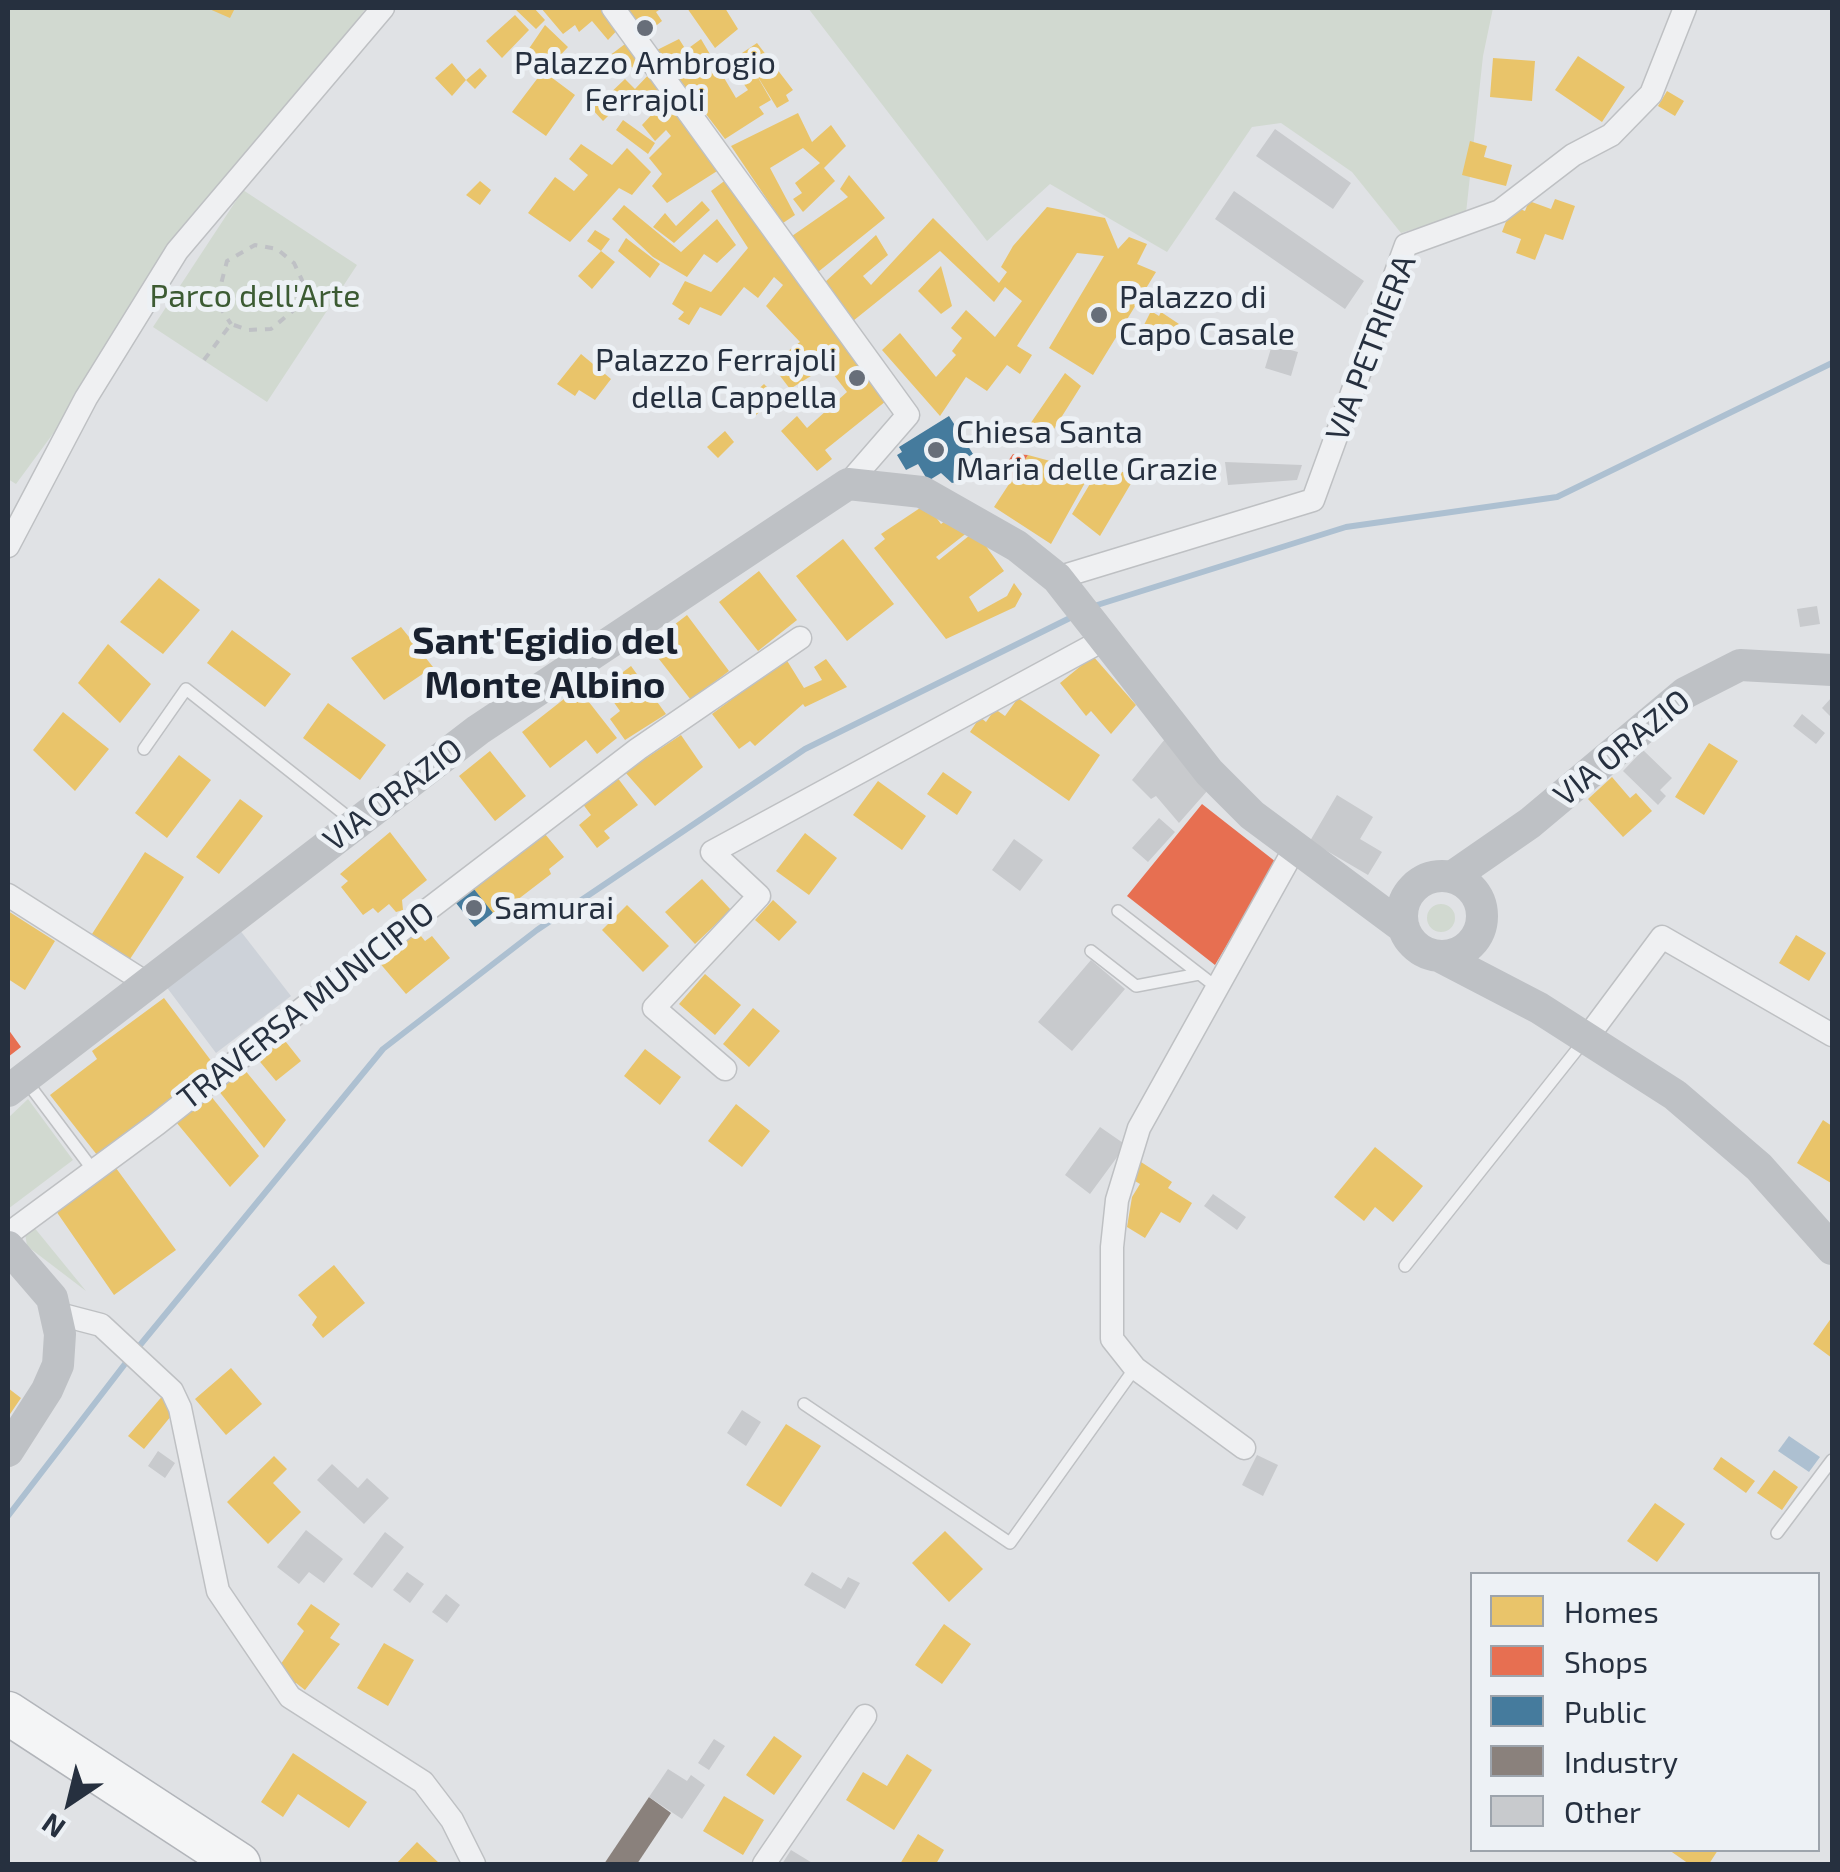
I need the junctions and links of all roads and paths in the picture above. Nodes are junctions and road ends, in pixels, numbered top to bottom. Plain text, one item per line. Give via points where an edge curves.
1 (383, 8) edge
2 (613, 8) edge
3 (1684, 8) edge
4 (231, 324) junction
5 (204, 360) dead end
6 (848, 484) junction
7 (8, 546) edge
8 (1057, 578) junction
9 (1097, 628) junction
10 (800, 638) dead end
11 (1832, 670) edge
12 (144, 748) dead end
13 (1530, 823) junction
14 (356, 824) junction
15 (1302, 850) junction
16 (1452, 878) junction
17 (1416, 886) junction
18 (8, 895) edge
19 (1118, 911) dead end
20 (1479, 915) junction
21 (1404, 928) junction
22 (1091, 951) dead end
23 (1442, 957) junction
24 (1207, 980) junction
25 (148, 984) junction
26 (1539, 1008) junction
27 (1832, 1035) edge
28 (1586, 1039) junction
29 (725, 1070) dead end
30 (16, 1085) edge
31 (94, 1170) junction
32 (8, 1234) edge
33 (8, 1248) edge
34 (1832, 1249) edge
35 (1405, 1266) dead end
36 (56, 1313) junction
37 (1135, 1368) junction
38 (804, 1404) dead end
39 (1244, 1448) dead end
40 (8, 1451) edge
41 (1832, 1460) edge
42 (1777, 1533) dead end
43 (8, 1713) edge
44 (865, 1716) dead end
45 (8, 1746) edge
46 (188, 1864) edge
47 (240, 1864) edge
48 (474, 1864) edge
49 (764, 1864) edge

1 - 7 street via 177,251 86,398
2 - 6 street via 908,415
3 - 8 street, VIA PETRIERA via 1651,94 1611,135 1500,211 1406,245 1313,500
4 - 4 path via 271,329 294,309 302,280 294,262 256,245 227,261 219,292
4 - 5 path
6 - 8 street via 922,492 1017,546
6 - 14 street, VIA ORAZIO via 478,730
8 - 9 street
9 - 15 street via 1208,772
9 - 29 street via 712,852 759,896 654,1008
10 - 31 street, TRAVERSA MUNICIPIO via 608,772
11 - 13 street, VIA ORAZIO via 1740,664 1685,693
12 - 14 lane via 186,689
13 - 16 street
13 - 20 street via 1494,861
14 - 25 street, VIA ORAZIO
15 - 17 street via 1364,880
15 - 21 street
15 - 24 street
16 - 17 street
16 - 20 street
17 - 21 street via 1404,906
18 - 25 street
19 - 24 lane
20 - 23 street via 1465,950
20 - 26 street via 1493,960
21 - 23 street via 1418,948
22 - 24 lane via 1136,986
23 - 26 street
24 - 37 street via 1139,1128 1117,1200 1108,1303 1112,1339
25 - 30 street, VIA ORAZIO
26 - 28 street
27 - 28 street via 1662,937
28 - 34 street via 1724,1133
28 - 35 lane
30 - 31 lane
31 - 32 street, TRAVERSA MUNICIPIO
33 - 36 street via 52,1298
36 - 40 street via 58,1364
36 - 48 street via 106,1329 172,1392 218,1591 290,1697 422,1782
37 - 38 lane via 1010,1543
37 - 39 street
41 - 42 lane
43 - 47 highway
44 - 49 street
45 - 46 highway

